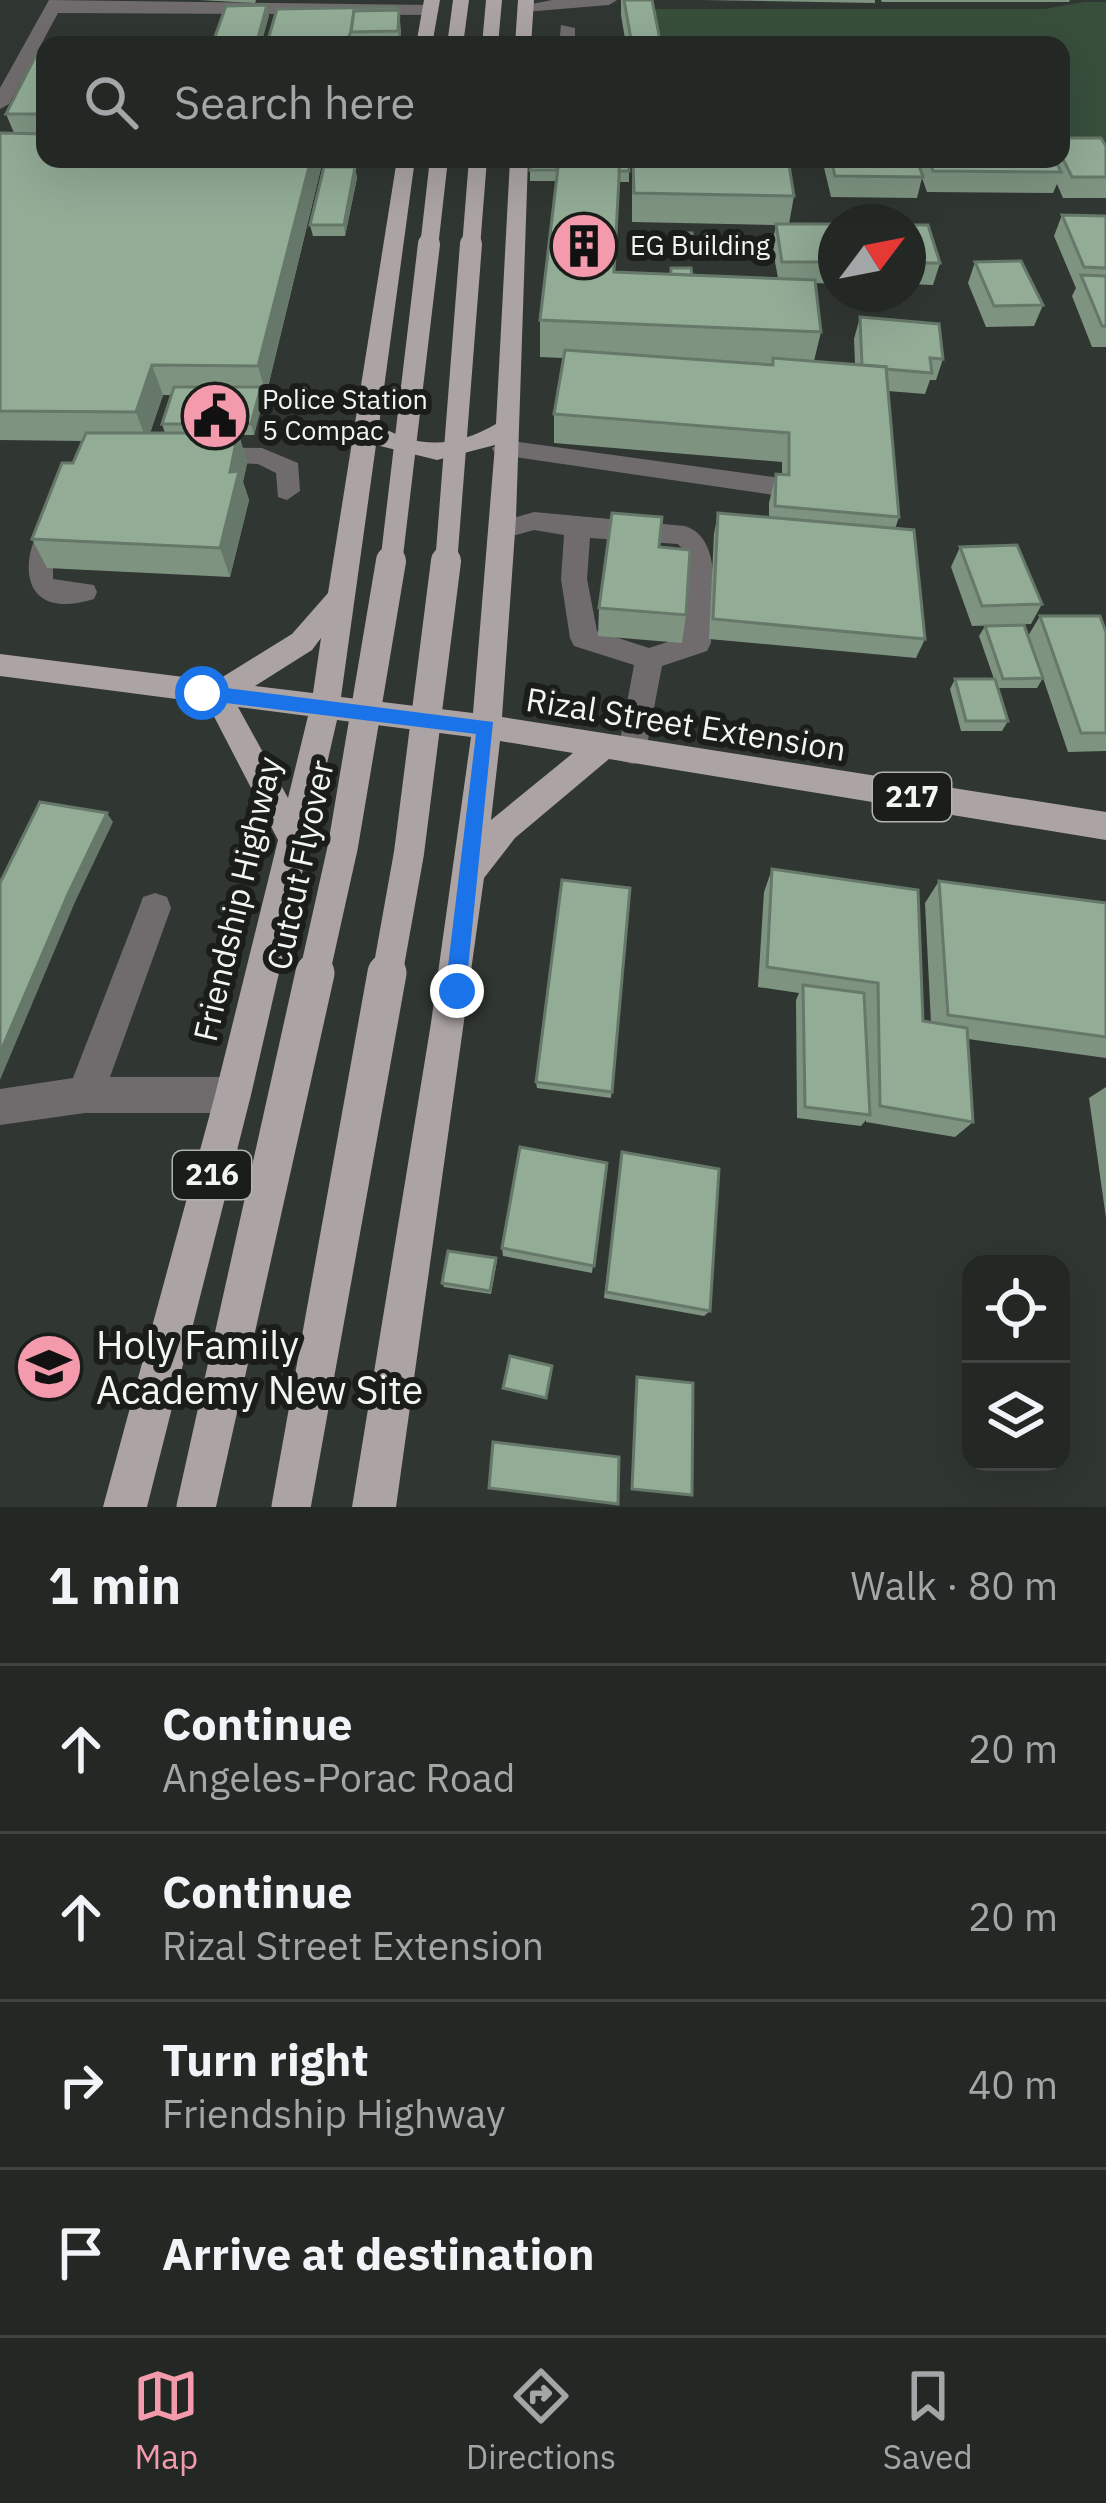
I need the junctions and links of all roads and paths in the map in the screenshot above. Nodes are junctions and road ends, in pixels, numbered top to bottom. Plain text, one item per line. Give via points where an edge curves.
1 (460, 0) edge
2 (494, 0) edge
3 (608, 0) edge
4 (525, 3) edge
5 (55, 4) edge
6 (174, 4) edge
7 (431, 5) edge
8 (37, 36) edge
9 (426, 36) edge
10 (455, 36) edge
11 (491, 36) edge
12 (524, 36) edge
13 (36, 39) edge
14 (0, 104) edge
15 (405, 168) edge
16 (438, 168) edge
17 (477, 168) edge
18 (518, 168) edge
19 (368, 429) junction
20 (505, 438) junction
21 (180, 455) edge
22 (781, 487) edge
23 (287, 491) dead end
24 (67, 501) edge
25 (576, 528) junction
26 (502, 530) junction
27 (343, 591) junction
28 (84, 592) dead end
29 (649, 659) junction
30 (0, 665) edge
31 (217, 695) junction
32 (325, 707) junction
33 (487, 728) junction
34 (617, 750) junction
35 (1106, 826) edge
36 (295, 842) junction
37 (469, 873) junction
38 (155, 908) dead end
39 (85, 1095) junction
40 (233, 1095) junction
41 (0, 1106) edge
42 (125, 1507) edge
43 (196, 1507) edge
44 (291, 1507) edge
45 (374, 1507) edge

1 - 10 main road
2 - 11 main road
3 - 4 street
4 - 12 main road
5 - 6 street
5 - 8 street
6 - 7 street
7 - 9 main road
13 - 14 street
15 - 19 main road, Friendship Highway / 216
16 - 43 main road, Cutcut Flyover, bridge via 389,580 343,846
17 - 44 main road, bridge via 445,579 409,853
18 - 20 main road
19 - 20 main road via 401,449 431,452
19 - 27 main road, Friendship Highway / 216
20 - 22 street
20 - 26 main road
21 - 23 street via 274,459 289,469
24 - 28 street via 37,575 46,589
25 - 26 street via 534,520
25 - 29 street via 574,592 584,638
25 - 29 street via 685,535 698,550 698,643
26 - 33 main road
27 - 31 main road via 302,642
27 - 32 main road, Friendship Highway / 216
29 - 34 street
30 - 31 main road, 217
31 - 32 main road, 217
31 - 36 main road
32 - 33 main road, Rizal Street Extension / 217
32 - 36 main road, Friendship Highway / 216
33 - 34 main road, Rizal Street Extension / 217
33 - 37 main road
34 - 35 main road, Rizal Street Extension / 217
34 - 37 main road via 504,828
36 - 40 main road, Friendship Highway / 216
37 - 45 main road
38 - 39 street
39 - 40 street
39 - 41 street
40 - 42 main road, Friendship Highway / 216

